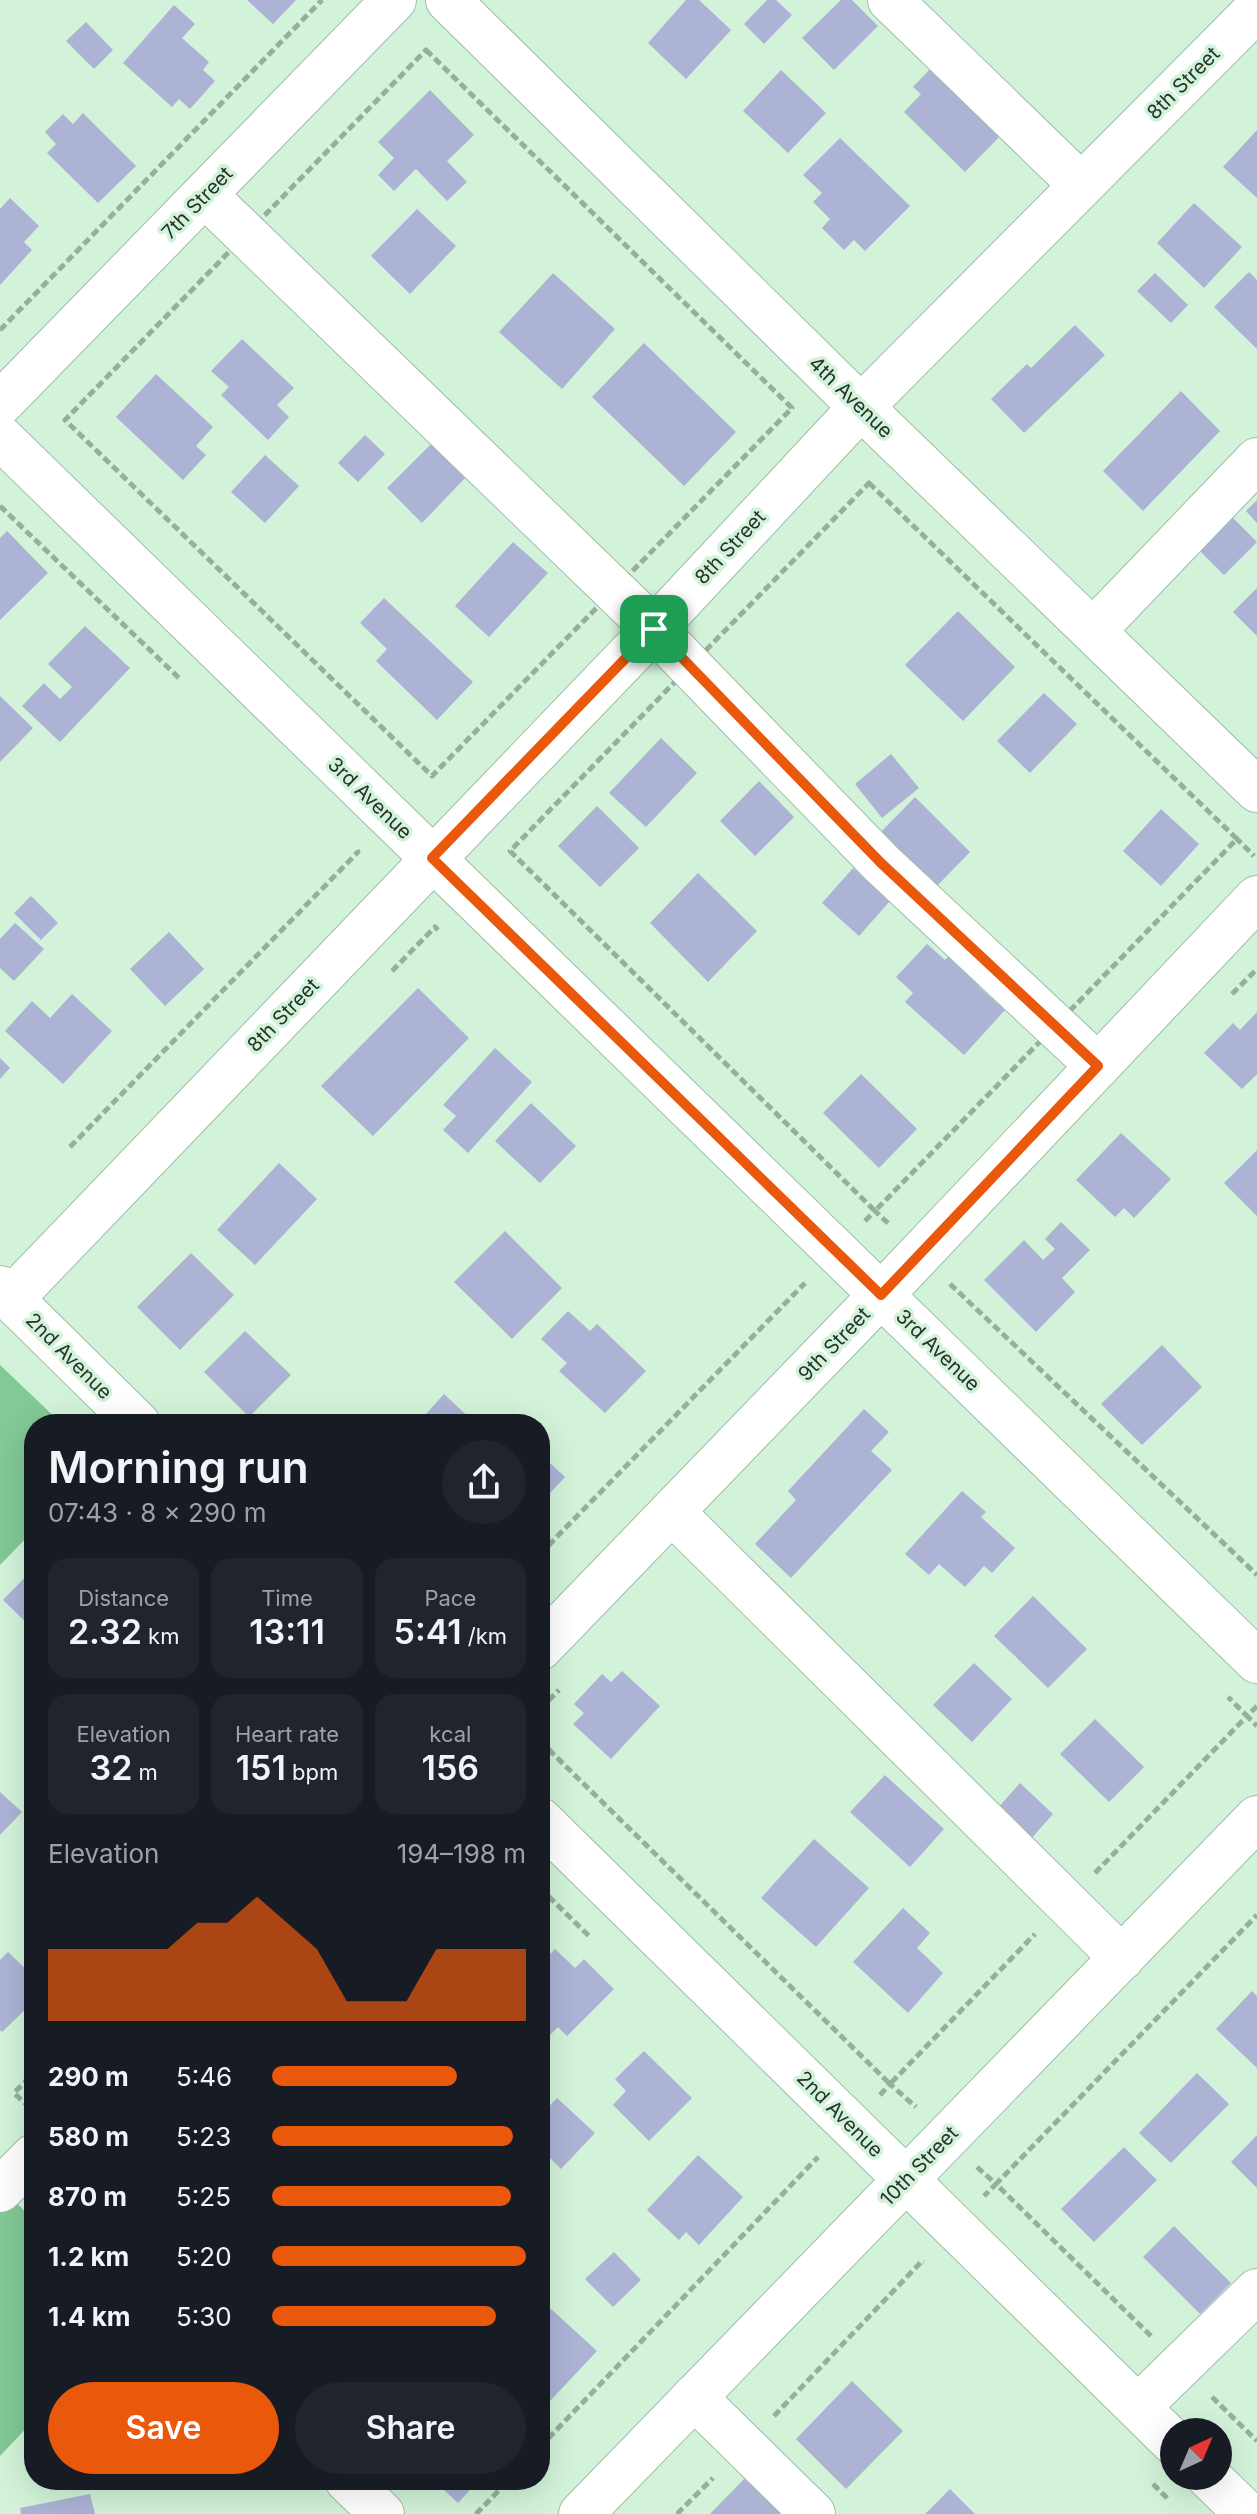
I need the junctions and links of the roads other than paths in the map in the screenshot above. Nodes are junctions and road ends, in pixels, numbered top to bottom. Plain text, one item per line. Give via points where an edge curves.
1 (394, 0) edge
2 (448, 0) edge
3 (890, 0) edge
4 (1257, 9) edge
5 (1081, 185) junction
6 (205, 195) junction
7 (0, 404) edge
8 (861, 407) junction
9 (0, 437) edge
10 (1257, 460) edge
11 (654, 629) junction
12 (1093, 631) junction
13 (1257, 790) edge
14 (432, 858) junction
15 (1256, 877) edge
16 (1098, 1066) junction
17 (6, 1293) edge
18 (881, 1295) junction
19 (128, 1414) edge
20 (672, 1512) junction
21 (550, 1638) edge
22 (1257, 1661) edge
23 (1257, 1818) edge
24 (550, 1830) edge
25 (1122, 1958) junction
26 (906, 2179) junction
27 (1257, 2291) edge
28 (694, 2397) junction
29 (1138, 2407) junction
30 (1160, 2429) edge
31 (357, 2490) edge
32 (1222, 2490) edge
33 (382, 2514) edge
34 (581, 2514) edge
35 (813, 2514) edge
36 (1247, 2514) edge

1 - 6 street, 7th Street
2 - 8 street, 4th Avenue
3 - 5 street
4 - 5 street, 8th Street
5 - 8 street, 8th Street
6 - 7 street, 7th Street
6 - 11 street
8 - 11 street, 8th Street
8 - 12 street, 4th Avenue
9 - 14 street, 3rd Avenue
10 - 12 street
11 - 14 street, 8th Street
11 - 16 street via 881,863
12 - 13 street, 4th Avenue
14 - 17 street, 8th Street
14 - 18 street, 3rd Avenue
15 - 16 street, 9th Street
16 - 18 street, 9th Street
17 - 19 street, 2nd Avenue
18 - 20 street, 9th Street
18 - 22 street, 3rd Avenue
20 - 21 street, 9th Street
20 - 25 street
23 - 25 street, 10th Street
24 - 26 street, 2nd Avenue
25 - 26 street, 10th Street
26 - 28 street, 10th Street
26 - 29 street, 2nd Avenue
27 - 29 street
28 - 34 street, 10th Street
28 - 35 street
29 - 30 street, 2nd Avenue
31 - 33 street
32 - 36 street

